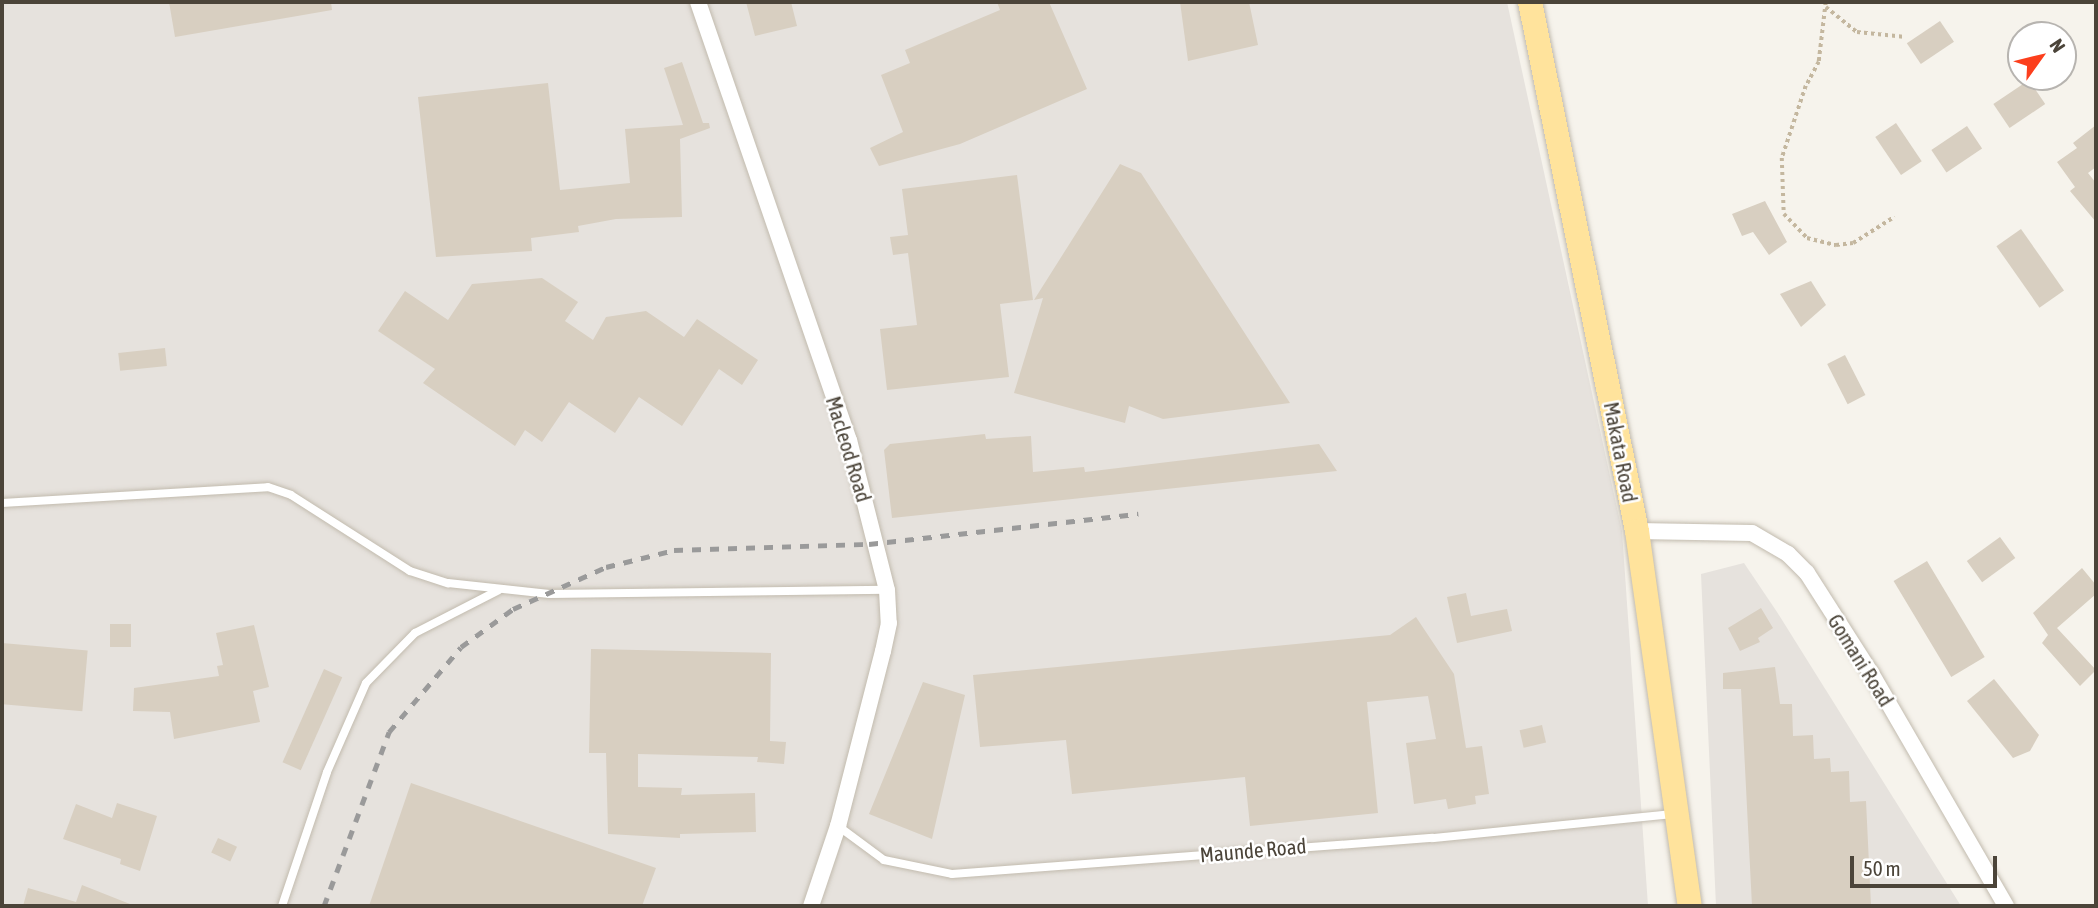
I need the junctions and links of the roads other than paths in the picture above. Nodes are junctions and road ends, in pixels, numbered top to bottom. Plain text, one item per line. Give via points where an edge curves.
1 (698, 2) edge
2 (1530, 2) edge
3 (2, 503) edge
4 (1637, 531) junction
5 (502, 589) junction
6 (887, 590) junction
7 (1679, 814) junction
8 (838, 826) junction
9 (282, 906) edge
10 (811, 906) edge
11 (1690, 906) edge
12 (2006, 906) edge

1 - 6 street, Macleod Road via 849,440
2 - 4 main road, Makata Road
3 - 5 lane via 268,487 291,495 410,571 448,583
4 - 7 main road, Makata Road
4 - 12 street, Gomani Road via 1752,533 1788,554 1807,573 1871,673
5 - 6 lane via 549,594
5 - 9 lane via 415,633 366,683 327,772
6 - 8 street, Macleod Road via 889,623
7 - 8 lane, Maunde Road via 1433,838 952,874 884,860
7 - 11 main road, Makata Road
8 - 10 street, Macleod Road

